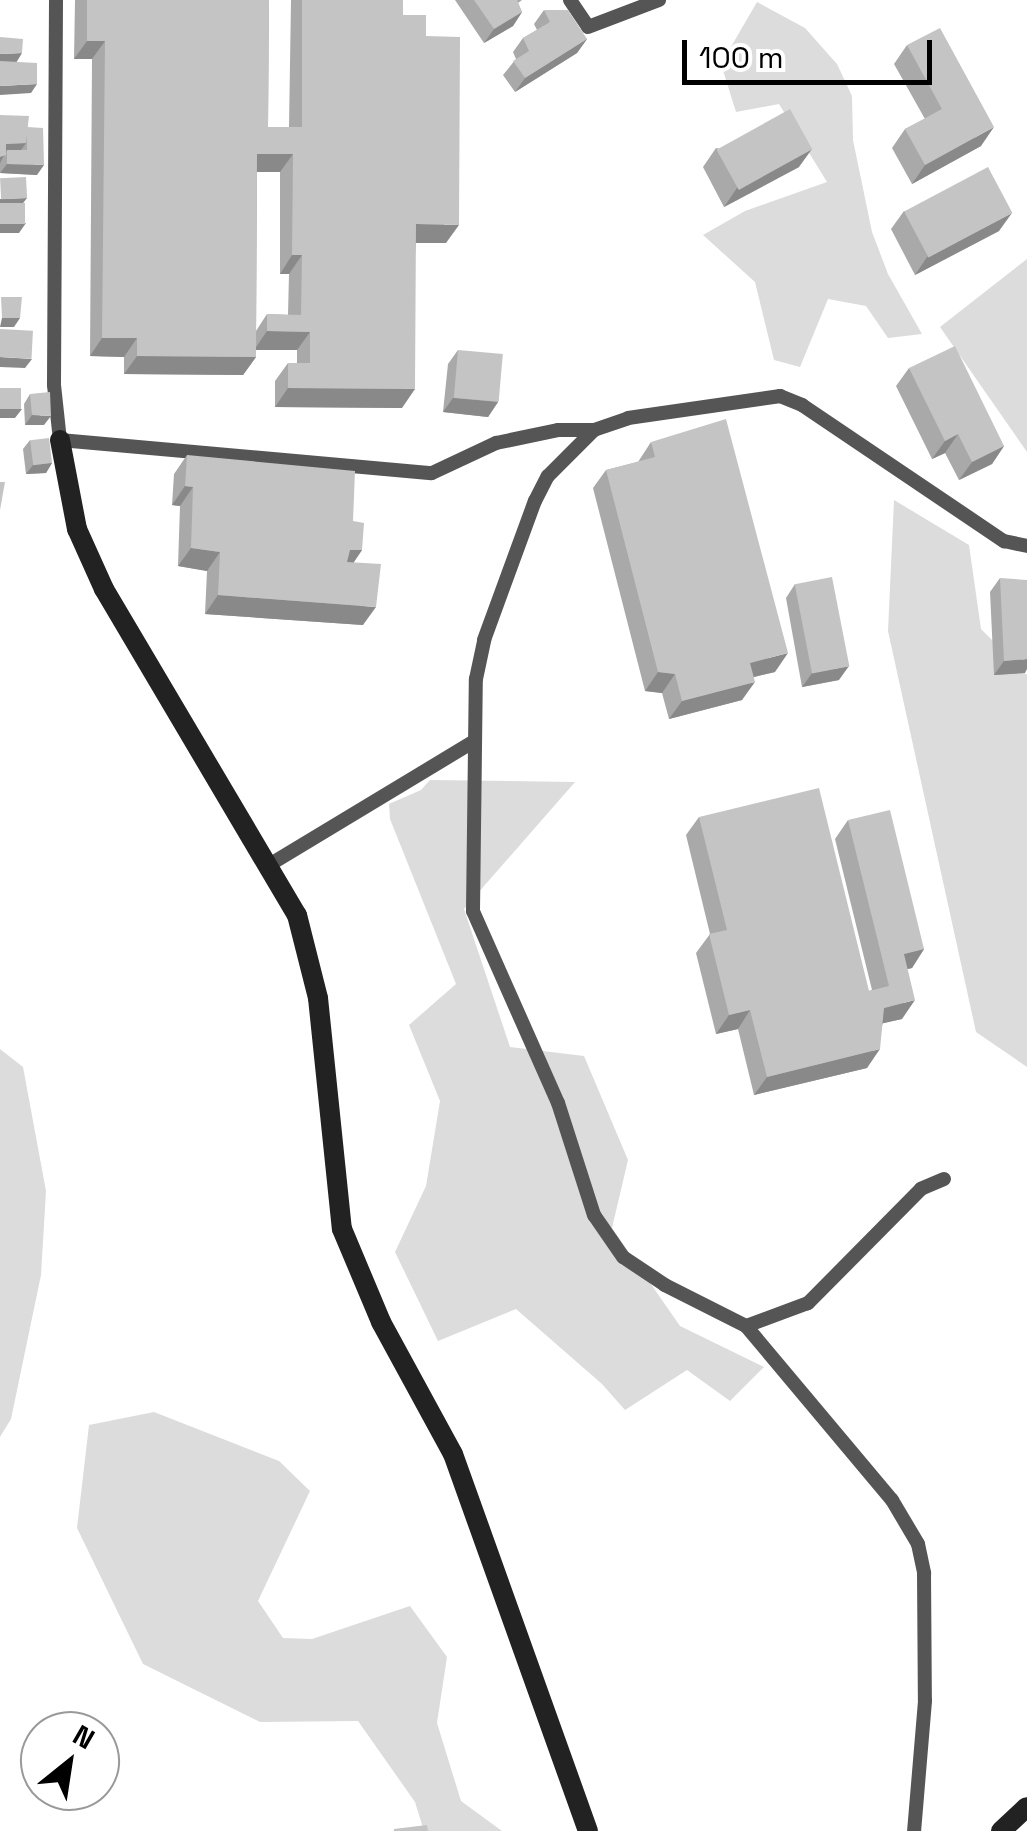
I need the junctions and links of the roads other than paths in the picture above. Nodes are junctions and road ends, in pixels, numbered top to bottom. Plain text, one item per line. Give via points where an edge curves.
1 (56, 0) edge
2 (570, 0) edge
3 (659, 0) edge
4 (594, 430) junction
5 (60, 440) junction
6 (1027, 546) edge
7 (473, 742) junction
8 (269, 865) junction
9 (944, 1179) dead end
10 (746, 1326) junction
11 (1027, 1807) edge
12 (588, 1831) edge
13 (914, 1831) edge
14 (1001, 1831) edge

1 - 5 street via 54,385
2 - 3 street via 588,27
4 - 5 street via 558,430 496,444 432,473
4 - 6 street via 628,418 780,396 1004,541
4 - 7 street via 548,476 535,501 484,640
5 - 8 street via 77,530 92,564
7 - 8 street
7 - 10 street via 474,911 558,1103 594,1214 623,1257
8 - 12 street via 298,915 312,964 342,1229 452,1454
9 - 10 street via 922,1189 808,1303
10 - 13 street via 892,1500 918,1544 925,1701
11 - 14 street

